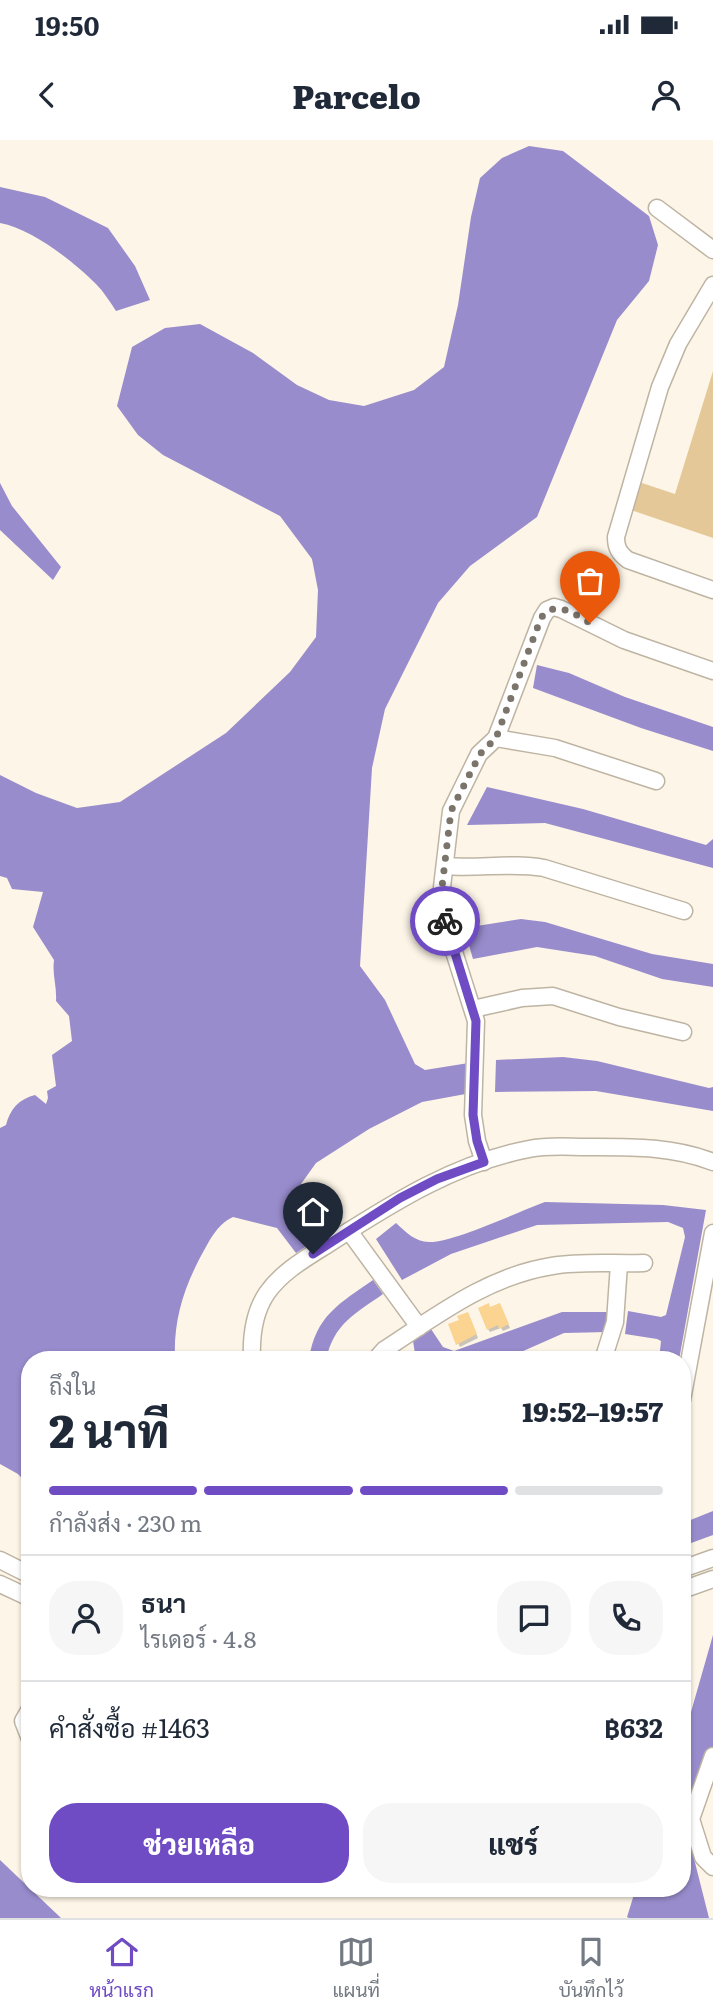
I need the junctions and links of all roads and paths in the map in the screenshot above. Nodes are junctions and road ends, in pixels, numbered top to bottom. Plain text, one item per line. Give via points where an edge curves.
1 (657, 208) dead end
2 (713, 250) edge
3 (713, 285) edge
4 (713, 590) edge
5 (713, 671) edge
6 (496, 738) junction
7 (656, 781) dead end
8 (445, 866) junction
9 (684, 911) dead end
10 (473, 1009) junction
11 (682, 1032) dead end
12 (484, 1162) junction
13 (713, 1162) edge
14 (349, 1231) junction
15 (713, 1233) edge
16 (643, 1263) dead end
17 (619, 1264) junction
18 (419, 1327) junction
19 (252, 1351) edge
20 (383, 1351) edge
21 (606, 1351) edge
22 (691, 1352) edge
23 (713, 1558) edge
24 (0, 1560) edge
25 (691, 1566) edge
26 (21, 1570) edge
27 (713, 1578) edge
28 (691, 1587) edge
29 (3, 1588) edge
30 (21, 1595) edge
31 (712, 1764) edge
32 (713, 1867) edge

1 - 2 street
3 - 4 street via 678,344 660,387 616,537 620,554 628,560
5 - 6 street via 624,640 554,607 541,618
6 - 7 street via 555,748
6 - 8 street via 480,754 451,811
8 - 9 street via 544,868
8 - 10 street via 443,917
10 - 11 street via 553,996
10 - 12 street via 472,1093
12 - 13 street via 532,1148 560,1147 666,1149
12 - 14 street via 437,1179
14 - 18 street
14 - 19 street via 275,1283 265,1296 253,1332
15 - 22 street
16 - 17 street
17 - 18 street via 554,1265 533,1270 471,1294
17 - 21 street via 617,1312
18 - 20 street
23 - 25 street
24 - 26 street
27 - 28 street
29 - 30 street
31 - 32 street via 691,1819 702,1857

